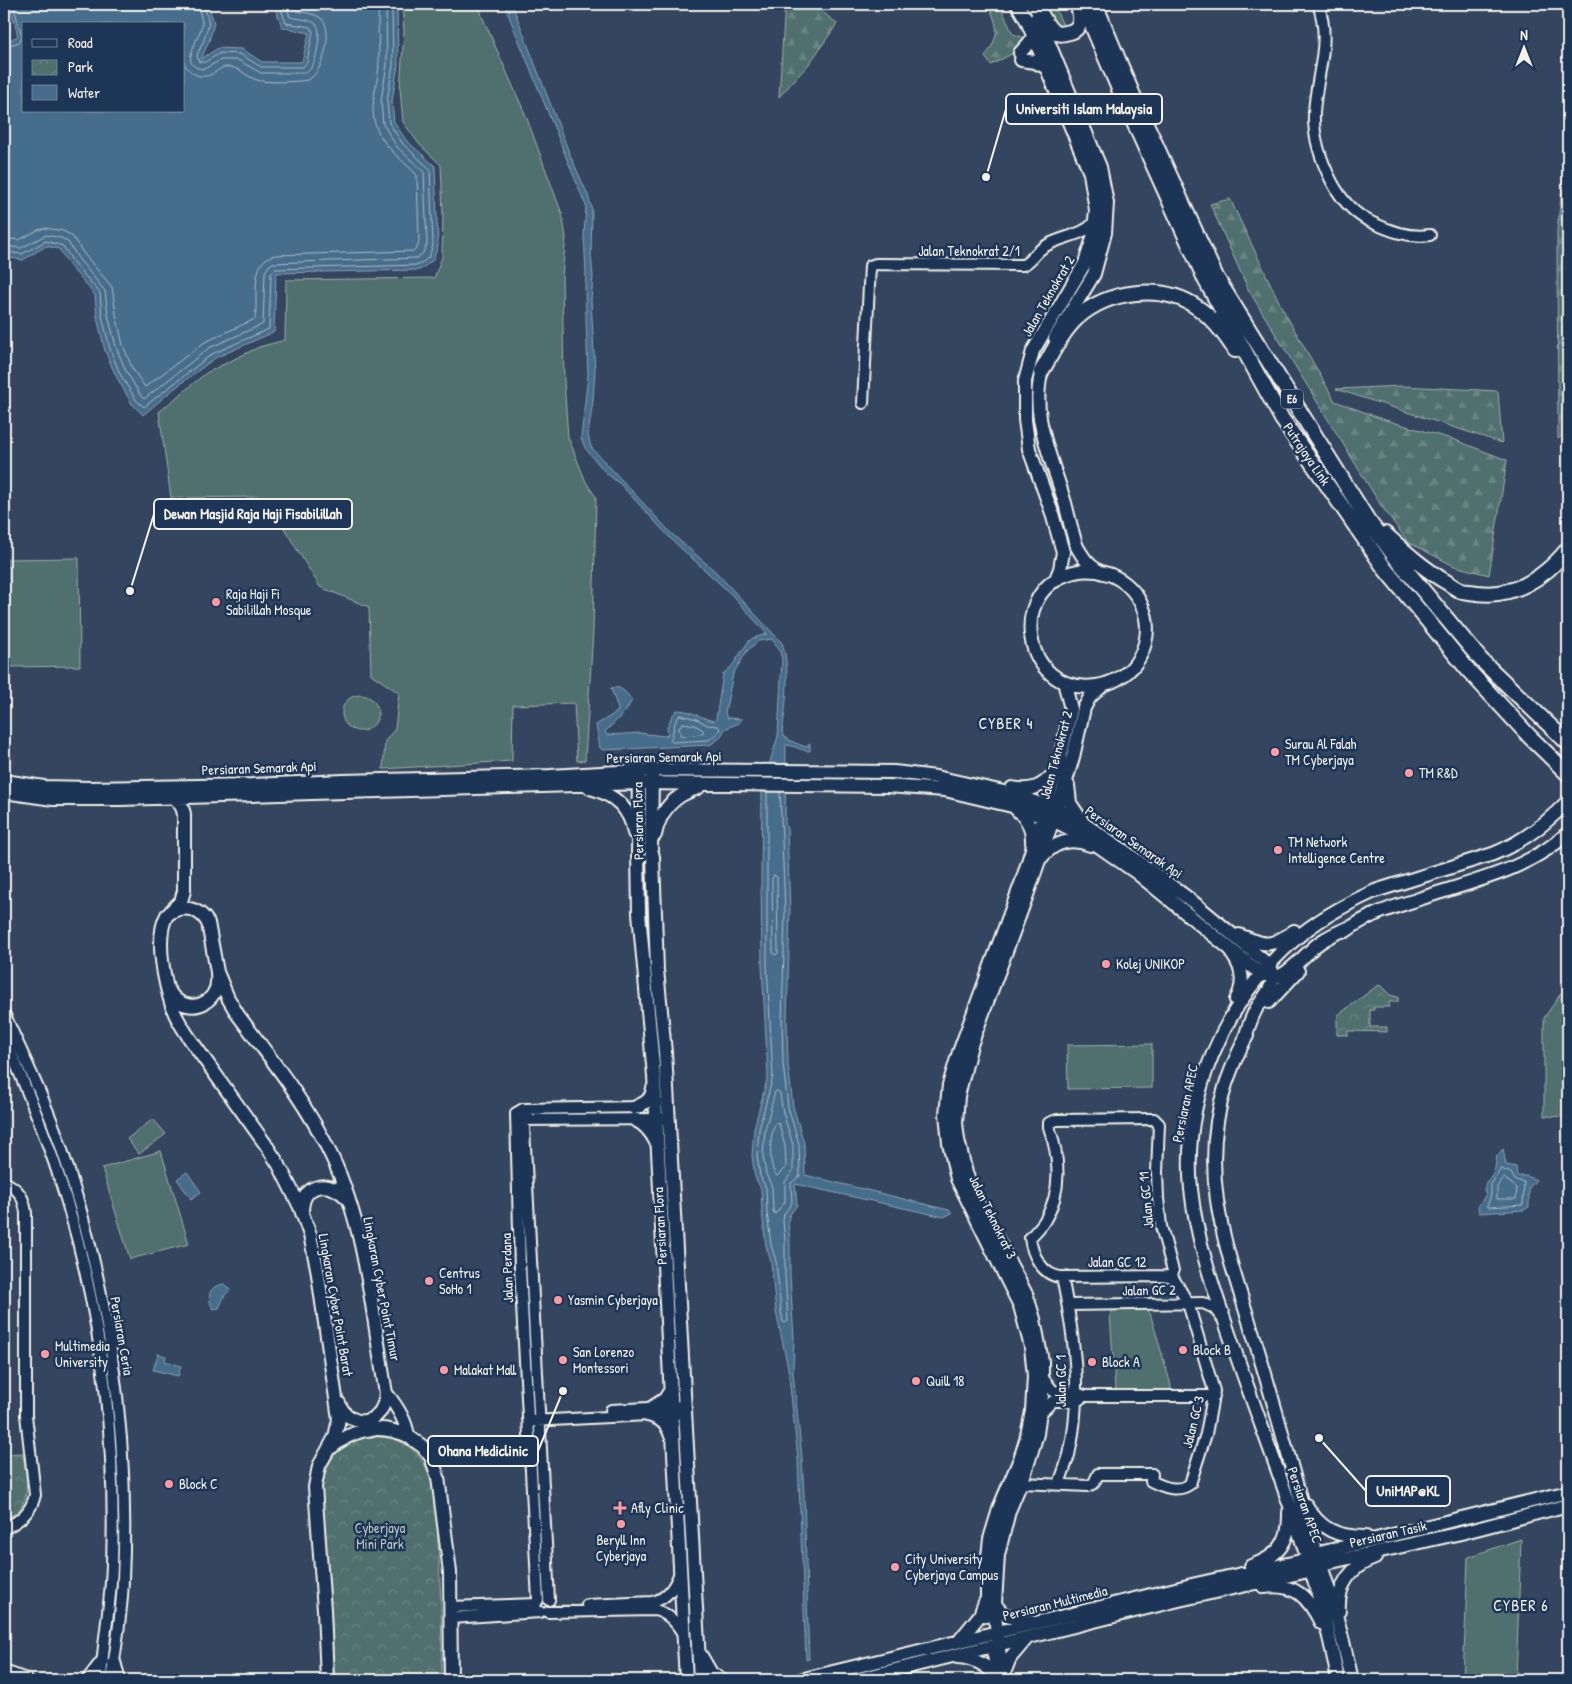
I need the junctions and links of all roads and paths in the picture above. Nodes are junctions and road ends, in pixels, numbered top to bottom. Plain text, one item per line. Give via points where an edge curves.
1 (1017, 4) edge
2 (1032, 4) edge
3 (1077, 4) edge
4 (1084, 4) edge
5 (1095, 4) edge
6 (1318, 4) edge
7 (1033, 36) junction
8 (1046, 68) junction
9 (1094, 223) junction
10 (1081, 233) junction
11 (1430, 235) dead end
12 (1089, 250) junction
13 (1041, 372) junction
14 (863, 403) dead end
15 (1282, 419) junction
16 (1368, 519) junction
17 (1568, 549) edge
18 (1098, 571) junction
19 (1055, 581) junction
20 (1064, 682) junction
21 (1103, 685) junction
22 (1568, 744) edge
23 (1063, 770) junction
24 (1567, 772) edge
25 (646, 777) junction
26 (4, 781) edge
27 (977, 784) junction
28 (562, 786) junction
29 (728, 786) junction
30 (4, 792) edge
31 (175, 798) junction
32 (195, 798) junction
33 (1568, 801) edge
34 (1012, 806) junction
35 (1049, 813) junction
36 (1084, 823) junction
37 (1568, 832) edge
38 (638, 853) junction
39 (653, 857) junction
40 (1035, 857) junction
41 (1121, 861) junction
42 (1359, 898) junction
43 (170, 913) junction
44 (205, 919) junction
45 (1351, 927) junction
46 (1228, 931) junction
47 (1225, 944) junction
48 (216, 972) junction
49 (1268, 972) junction
50 (169, 990) junction
51 (4, 1013) edge
52 (1227, 1023) junction
53 (4, 1036) edge
54 (1244, 1041) junction
55 (654, 1076) junction
56 (662, 1106) junction
57 (635, 1114) junction
58 (663, 1119) junction
59 (657, 1144) junction
60 (4, 1182) edge
61 (348, 1199) junction
62 (306, 1221) junction
63 (1062, 1276) junction
64 (1172, 1276) junction
65 (1213, 1284) junction
66 (1205, 1302) junction
67 (1188, 1303) junction
68 (1068, 1305) junction
69 (1225, 1320) junction
70 (1042, 1378) junction
71 (335, 1386) junction
72 (670, 1390) junction
73 (386, 1394) junction
74 (1214, 1396) junction
75 (1079, 1397) junction
76 (686, 1409) junction
77 (671, 1410) junction
78 (649, 1411) junction
79 (1041, 1413) junction
80 (533, 1418) junction
81 (408, 1436) junction
82 (672, 1441) junction
83 (328, 1450) junction
84 (1021, 1483) junction
85 (1059, 1484) junction
86 (1568, 1492) edge
87 (1293, 1495) junction
88 (1568, 1505) edge
89 (4, 1529) edge
90 (1461, 1533) junction
91 (1384, 1537) junction
92 (1314, 1562) junction
93 (680, 1571) junction
94 (1196, 1584) junction
95 (991, 1600) junction
96 (1178, 1600) junction
97 (544, 1606) junction
98 (451, 1613) junction
99 (1038, 1622) junction
100 (684, 1635) junction
101 (1026, 1638) junction
102 (994, 1639) junction
103 (960, 1641) junction
104 (1337, 1642) junction
105 (698, 1646) junction
106 (684, 1654) junction
107 (949, 1657) junction
108 (108, 1662) junction
109 (4, 1672) edge
110 (1001, 1678) edge
111 (26, 1680) edge
112 (88, 1680) edge
113 (100, 1680) edge
114 (111, 1680) edge
115 (119, 1680) edge
116 (327, 1680) edge
117 (451, 1680) edge
118 (680, 1680) edge
119 (686, 1680) edge
120 (700, 1680) edge
121 (721, 1680) edge
122 (800, 1680) edge
123 (855, 1680) edge
124 (1338, 1680) edge
125 (1352, 1680) edge

1 - 7 main road, Jalan Teknokrat 2
2 - 3 highway via 1040,10 1054,32 1060,34 1078,28 1081,20
2 - 13 main road, Jalan Teknokrat 2 via 1100,168 1107,202 1106,233 1094,274 1064,320
4 - 15 highway, Putrajaya Link / E6 via 1206,282
5 - 16 highway, Putrajaya Link / E6 via 1216,277
6 - 11 street via 1324,46 1314,126 1326,169 1336,190 1357,214 1382,228 1416,237
7 - 8 main road, Jalan Teknokrat 2
7 - 8 main road via 1021,57
8 - 9 main road, Jalan Teknokrat 2 via 1090,173 1096,210
9 - 10 street, Jalan Teknokrat 2/1
9 - 12 main road, Jalan Teknokrat 2
10 - 12 street
10 - 14 street, Jalan Teknokrat 2/1 via 1054,241 1023,265 870,266
12 - 19 main road, Jalan Teknokrat 2 via 1085,263 1032,351 1025,381 1028,448 1063,552
13 - 15 highway via 1078,317 1106,300 1121,296 1165,294 1180,298 1211,318
13 - 18 main road, Jalan Teknokrat 2 via 1038,397 1042,433 1077,547 1085,561
15 - 24 highway, Putrajaya Link / E6 via 1391,576 1468,671
16 - 17 highway via 1429,572 1461,591 1489,594 1515,590 1544,574
16 - 22 highway, Putrajaya Link / E6 via 1396,558 1482,660
18 - 19 main road via 1068,574
18 - 21 main road via 1121,580 1131,588 1147,621 1145,644 1134,666 1115,681
19 - 20 main road via 1035,604 1030,634 1040,662
20 - 21 main road via 1088,687
20 - 23 main road, Jalan Teknokrat 2 via 1071,709
21 - 23 main road, Jalan Teknokrat 2 via 1084,708
23 - 27 main road via 1030,790
23 - 35 main road, Jalan Teknokrat 2
23 - 36 main road via 1070,803
25 - 26 main road, Persiaran Semarak Api via 550,776 105,787 44,787
25 - 27 main road, Persiaran Semarak Api via 814,771 916,774
25 - 28 main road, Persiaran Semarak Api
25 - 29 main road, Persiaran Semarak Api
25 - 38 main road, Persiaran Flora
25 - 39 main road, Persiaran Flora
27 - 35 main road, Persiaran Semarak Api
28 - 32 main road, Persiaran Semarak Api
28 - 38 main road via 599,790 619,803 630,816
29 - 34 main road, Persiaran Semarak Api via 923,788 966,794
29 - 39 main road via 698,788 672,802 656,829
30 - 31 main road, Persiaran Semarak Api via 53,798
31 - 32 main road, Persiaran Semarak Api
31 - 43 main road, Lingkaran Cyber Point Barat via 184,814 184,883 182,901
32 - 44 main road via 191,808 189,891
33 - 42 main road, Persiaran APEC via 1537,830 1511,847
34 - 35 main road, Persiaran Semarak Api
34 - 40 main road via 1028,824
35 - 36 main road, Persiaran Semarak Api
35 - 40 main road, Jalan Teknokrat 3
35 - 41 main road, Persiaran Semarak Api
36 - 46 main road, Persiaran Semarak Api
37 - 45 main road, Persiaran APEC via 1537,856 1510,870 1392,907
38 - 55 main road, Persiaran Flora via 643,962
39 - 56 main road, Persiaran Flora via 657,970 666,1052
40 - 41 main road via 1053,846 1074,841 1088,844
40 - 70 main road, Jalan Teknokrat 3 via 1002,966 971,1045 960,1083 956,1123 961,1158 976,1199 1030,1304 1039,1340
40 - 95 main road, Jalan Teknokrat 3 via 962,1041 949,1085 946,1114 957,1179 1020,1306 1031,1347 1034,1376 1026,1440 990,1539 987,1565
41 - 47 main road, Persiaran Semarak Api
42 - 46 main road via 1324,912 1280,941 1270,944 1260,944
42 - 49 main road, Persiaran APEC via 1293,941
43 - 44 main road via 188,908
43 - 50 main road, Lingkaran Cyber Point Barat via 164,920 161,934
44 - 48 main road, Lingkaran Cyber Point Timur
45 - 49 main road via 1320,942 1284,973
45 - 54 main road, Persiaran APEC via 1292,976 1265,1007
46 - 49 main road, Persiaran Semarak Api
47 - 49 main road, Persiaran Semarak Api
47 - 52 main road via 1237,960 1242,976 1242,986
48 - 50 main road via 215,992 201,1004 184,1005 175,1000
48 - 61 main road, Lingkaran Cyber Point Timur via 238,1015 308,1112 333,1159
49 - 52 main road, Persiaran APEC via 1250,988
49 - 54 main road via 1270,990 1252,1016
50 - 62 main road, Lingkaran Cyber Point Barat via 181,1026 278,1165
51 - 108 street, Persiaran Ceria via 45,1106 70,1174 91,1246 106,1324 119,1407 123,1472 123,1578
52 - 65 main road, Persiaran APEC via 1210,1058 1196,1114 1190,1156 1194,1207
53 - 108 street, Persiaran Ceria via 31,1097 67,1201 84,1269 106,1389 112,1477
54 - 87 main road, Persiaran APEC via 1221,1100 1214,1152 1216,1196 1226,1248 1257,1345
55 - 56 main road, Persiaran Flora
55 - 57 main road via 650,1098
56 - 57 street, Jalan Perdana
56 - 58 main road, Persiaran Flora
57 - 58 street, Jalan Perdana
57 - 59 main road
57 - 80 street, Jalan Perdana via 521,1116 520,1269
58 - 59 main road, Persiaran Flora
58 - 76 main road, Persiaran Flora
59 - 72 main road, Persiaran Flora
60 - 89 street via 20,1193 26,1213 26,1415 34,1495 27,1512 18,1522
61 - 62 main road via 332,1187 312,1189 304,1197 302,1211
61 - 73 main road, Lingkaran Cyber Point Timur via 368,1279
62 - 71 main road, Lingkaran Cyber Point Barat via 317,1268
63 - 64 street, Jalan GC 12
63 - 64 street, Jalan GC 11 via 1046,1272 1040,1265 1030,1238 1046,1219 1057,1194 1058,1160 1049,1123 1057,1120 1151,1119 1157,1121 1159,1128 1158,1198
63 - 68 street, Jalan GC 1
64 - 67 street, Jalan GC 3
65 - 66 street via 1210,1297
65 - 69 main road, Persiaran APEC
66 - 67 street, Jalan GC 2
66 - 69 street
67 - 68 street, Jalan GC 2
67 - 74 street, Jalan GC 3 via 1214,1385
68 - 75 street, Jalan GC 1
69 - 87 main road, Persiaran APEC
70 - 75 street via 1053,1391
70 - 79 main road, Jalan Teknokrat 3
71 - 73 main road via 341,1409 356,1421 377,1415
71 - 83 main road, Lingkaran Cyber Point Barat via 338,1428
72 - 77 main road, Persiaran Flora
72 - 78 main road via 665,1399
73 - 81 main road, Lingkaran Cyber Point Timur via 393,1401
74 - 75 street
74 - 85 street, Jalan GC 3 via 1206,1434 1190,1484 1185,1488 1162,1486 1151,1481 1152,1474 1098,1474 1091,1486
75 - 79 street via 1053,1401
75 - 85 street, Jalan GC 1
76 - 77 street
76 - 105 main road, Persiaran Flora
77 - 78 street
77 - 82 main road, Persiaran Flora
78 - 80 street
78 - 82 main road via 662,1420
79 - 84 main road, Jalan Teknokrat 3
80 - 97 street, Jalan Perdana
81 - 83 main road via 391,1429 363,1429 342,1438
81 - 98 main road, Lingkaran Cyber Point Timur via 422,1446 436,1467 450,1572
82 - 93 main road, Persiaran Flora
83 - 116 main road, Lingkaran Cyber Point Barat via 319,1466 316,1487
84 - 85 street
84 - 95 main road, Jalan Teknokrat 3 via 1002,1537
86 - 91 main road
87 - 91 main road via 1330,1530 1354,1537
87 - 92 main road, Persiaran APEC
87 - 94 main road via 1288,1532 1277,1552 1262,1562
88 - 90 main road
90 - 92 main road, Persiaran Tasik
90 - 104 main road via 1375,1558 1353,1570 1344,1581 1339,1596
91 - 92 main road, Persiaran Tasik
92 - 94 main road, Persiaran Multimedia
92 - 96 main road, Persiaran Multimedia
92 - 104 main road, Persiaran APEC
93 - 97 street via 672,1589 656,1601
93 - 100 main road, Persiaran Flora
94 - 99 main road, Persiaran Multimedia
95 - 99 main road via 1010,1617
95 - 102 main road, Jalan Teknokrat 3
95 - 103 main road
96 - 101 main road, Persiaran Multimedia
96 - 104 main road via 1270,1586 1291,1588 1307,1599
97 - 98 street
97 - 100 street via 655,1610 674,1620
98 - 117 main road, Lingkaran Cyber Point Timur
99 - 102 main road, Persiaran Multimedia
100 - 106 main road, Persiaran Flora
101 - 102 main road, Persiaran Multimedia
101 - 110 main road via 1010,1658
102 - 103 main road, Persiaran Multimedia
102 - 107 main road, Persiaran Multimedia
102 - 110 street
103 - 122 main road, Persiaran Multimedia
104 - 124 main road, Persiaran APEC
104 - 125 main road, Persiaran APEC
105 - 120 main road, Persiaran Flora
105 - 121 main road via 706,1665
106 - 118 main road
106 - 119 main road, Persiaran Flora
107 - 110 main road via 981,1663
107 - 123 main road, Persiaran Multimedia
108 - 112 main road
108 - 113 street, Persiaran Ceria
108 - 114 street, Persiaran Ceria
108 - 115 main road
109 - 111 main road

